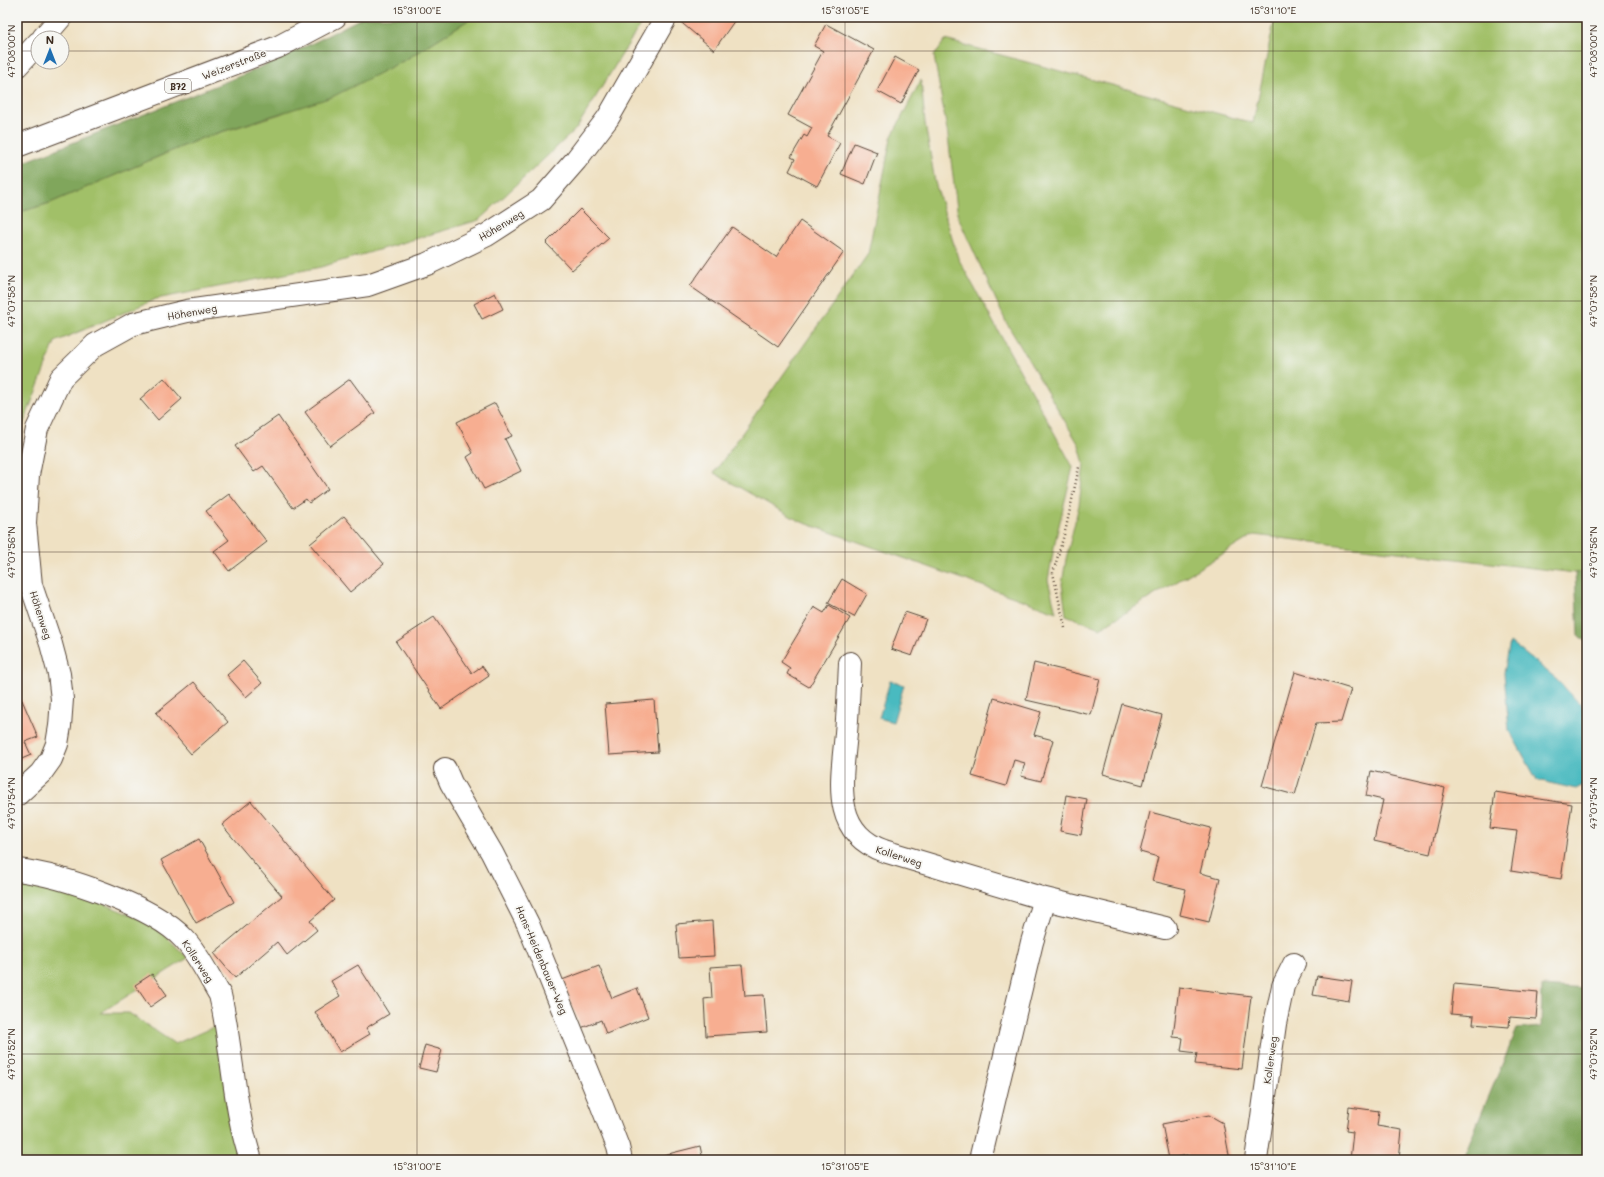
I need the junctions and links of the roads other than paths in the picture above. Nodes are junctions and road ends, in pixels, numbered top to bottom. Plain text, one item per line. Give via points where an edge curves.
1 (61, 17) edge
2 (335, 17) edge
3 (666, 17) edge
4 (50, 30) edge
5 (30, 52) edge
6 (17, 66) edge
7 (17, 146) edge
8 (850, 663) dead end
9 (445, 769) dead end
10 (17, 795) edge
11 (17, 870) edge
12 (1045, 899) junction
13 (1165, 928) dead end
14 (1294, 964) dead end
15 (251, 1160) edge
16 (621, 1160) edge
17 (980, 1160) edge
18 (1256, 1160) edge

1 - 4 street
2 - 7 street, Weizerstraße / B72 via 278,47
3 - 10 street, Höhenweg via 608,118 576,160 541,200 487,235 427,264 368,285 187,311 132,324 95,345 61,378 37,428 28,475 25,523 31,585 59,674 62,699 60,726 51,759 41,773
5 - 6 street
8 - 12 street, Kollerweg via 841,792 847,818 857,834 872,847
9 - 16 street, Hans-Heidenbauer-Weg via 528,924 600,1101
11 - 15 street, Kollerweg via 79,884 133,906 169,925 190,945 220,996 238,1102
12 - 13 street, Kollerweg
12 - 17 street via 1032,942
14 - 18 street, Kollerweg via 1283,986 1275,1024

